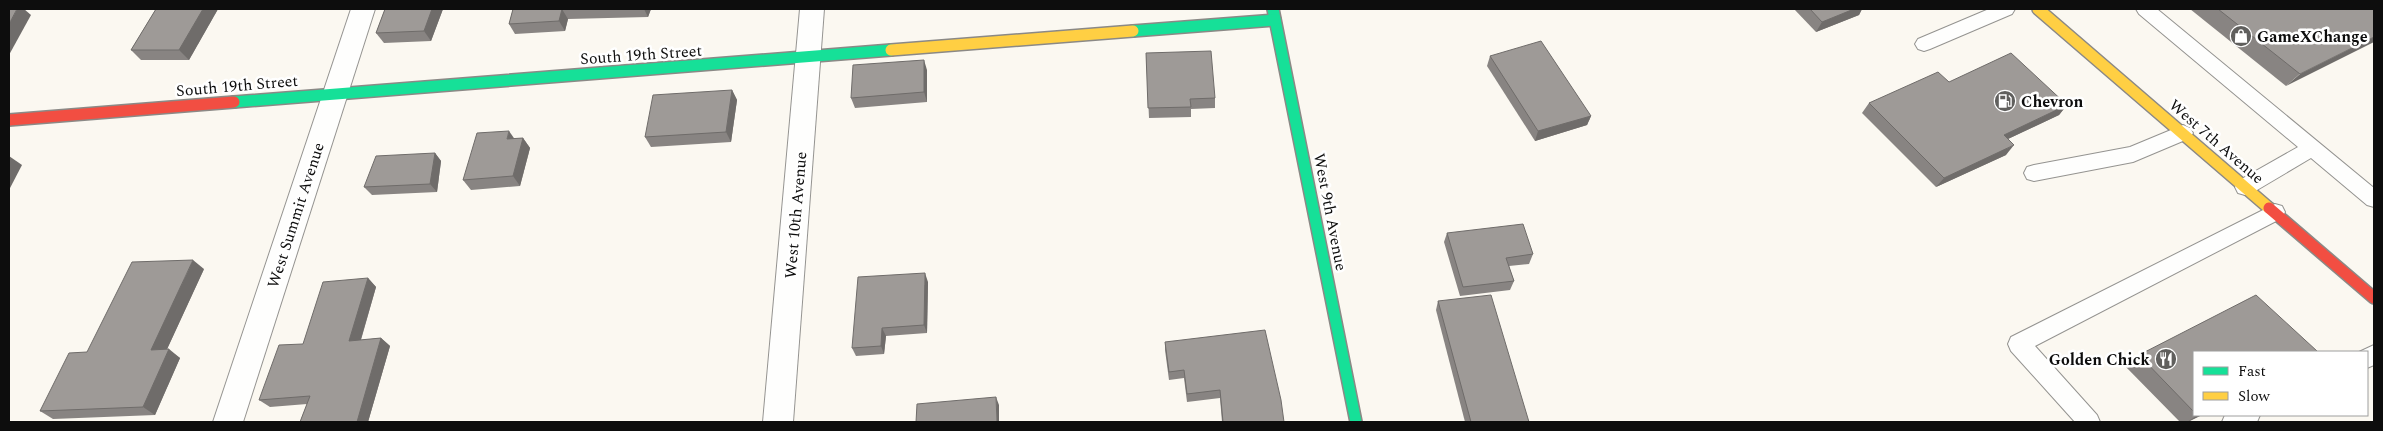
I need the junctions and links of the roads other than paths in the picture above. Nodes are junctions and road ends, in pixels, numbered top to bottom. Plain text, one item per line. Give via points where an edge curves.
1 (363, 9) edge
2 (812, 9) edge
3 (2006, 9) edge
4 (2038, 9) edge
5 (2145, 9) edge
6 (1274, 14) edge
7 (1924, 44) dead end
8 (808, 57) junction
9 (335, 94) junction
10 (9, 120) edge
11 (2183, 133) junction
12 (2312, 148) junction
13 (2034, 173) dead end
14 (2246, 187) junction
15 (2374, 199) edge
16 (2275, 212) junction
17 (2374, 298) edge
18 (2068, 398) junction
19 (2247, 416) edge
20 (228, 422) edge
21 (778, 422) edge
22 (1356, 422) edge
23 (2089, 422) edge
24 (2095, 422) edge
25 (2233, 422) edge

1 - 9 street, West Summit Avenue
2 - 8 street, West 10th Avenue
3 - 7 lane
4 - 11 street, West 7th Avenue
5 - 12 lane
6 - 8 street, South 19th Street
6 - 22 street, West 9th Avenue
8 - 9 street, South 19th Street
8 - 21 street, West 10th Avenue
9 - 10 street, South 19th Street
9 - 20 street, West Summit Avenue
11 - 13 lane via 2133,154
11 - 14 street, West 7th Avenue
12 - 14 lane
12 - 15 lane
14 - 16 street, West 7th Avenue
16 - 17 street, West 7th Avenue
16 - 18 lane via 2019,344
18 - 23 lane
18 - 24 lane
19 - 25 lane

